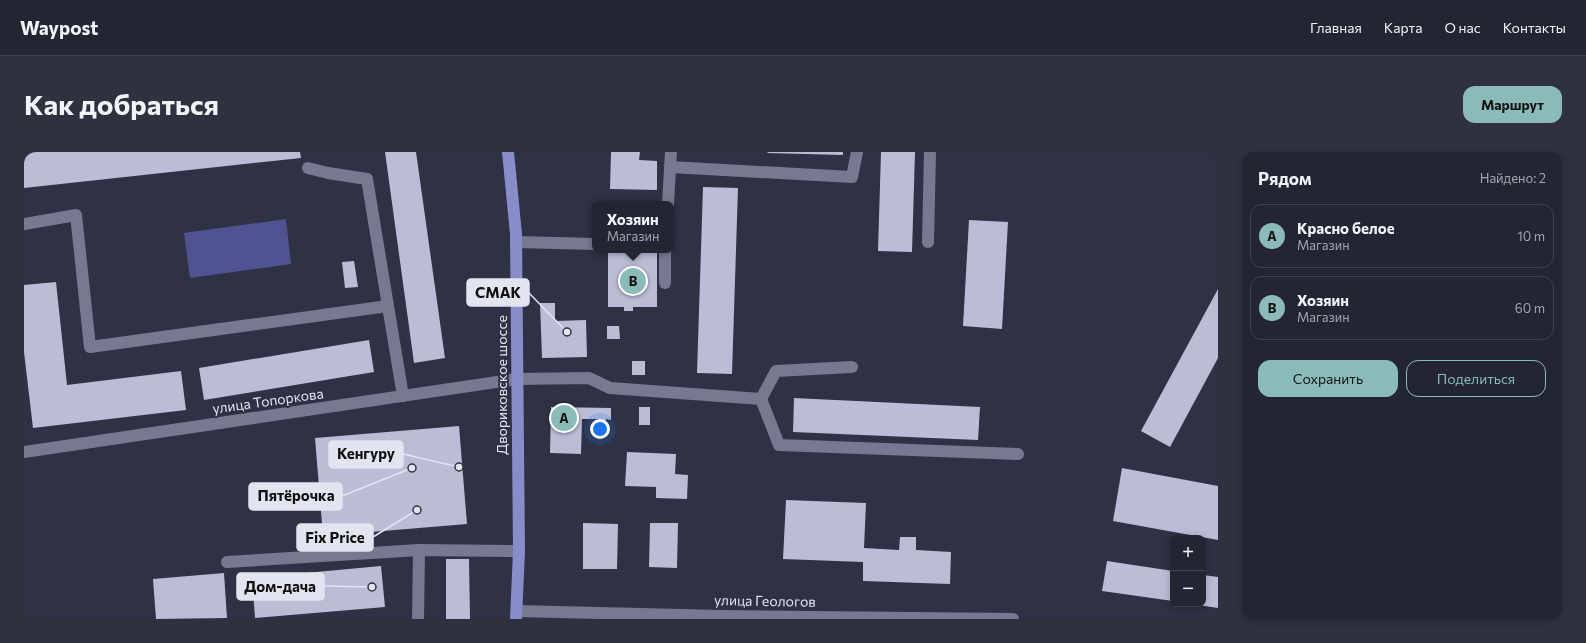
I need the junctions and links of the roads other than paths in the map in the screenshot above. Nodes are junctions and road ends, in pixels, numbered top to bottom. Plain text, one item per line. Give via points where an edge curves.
1 (508, 152) edge
2 (671, 152) edge
3 (856, 152) edge
4 (930, 152) edge
5 (670, 167) junction
6 (308, 168) dead end
7 (668, 201) edge
8 (24, 224) edge
9 (516, 242) junction
10 (928, 242) dead end
11 (592, 244) edge
12 (665, 253) edge
13 (665, 283) dead end
14 (388, 306) junction
15 (852, 367) dead end
16 (517, 379) junction
17 (403, 396) junction
18 (761, 399) junction
19 (24, 452) edge
20 (1018, 454) dead end
21 (419, 550) junction
22 (519, 551) junction
23 (227, 562) dead end
24 (516, 615) edge
25 (723, 617) edge
26 (898, 618) edge
27 (418, 619) edge
28 (1013, 619) edge

1 - 9 main road, Двориковское шоссе
2 - 5 street
3 - 5 street via 852,177
4 - 10 street
5 - 7 street
6 - 14 street via 367,179
8 - 14 street via 76,215 90,347
9 - 11 street
9 - 16 main road, Двориковское шоссе
12 - 13 street
14 - 17 street
15 - 18 street via 776,371
16 - 17 street, улица Топоркова
16 - 18 street, улица Топоркова via 589,378 610,388
16 - 22 main road, Двориковское шоссе
17 - 19 street, улица Топоркова
18 - 20 street via 779,445
21 - 22 street
21 - 23 street
21 - 27 street
22 - 24 main road, Двориковское шоссе
24 - 25 street, улица Геологов
25 - 26 street, улица Геологов
26 - 28 street, улица Геологов

